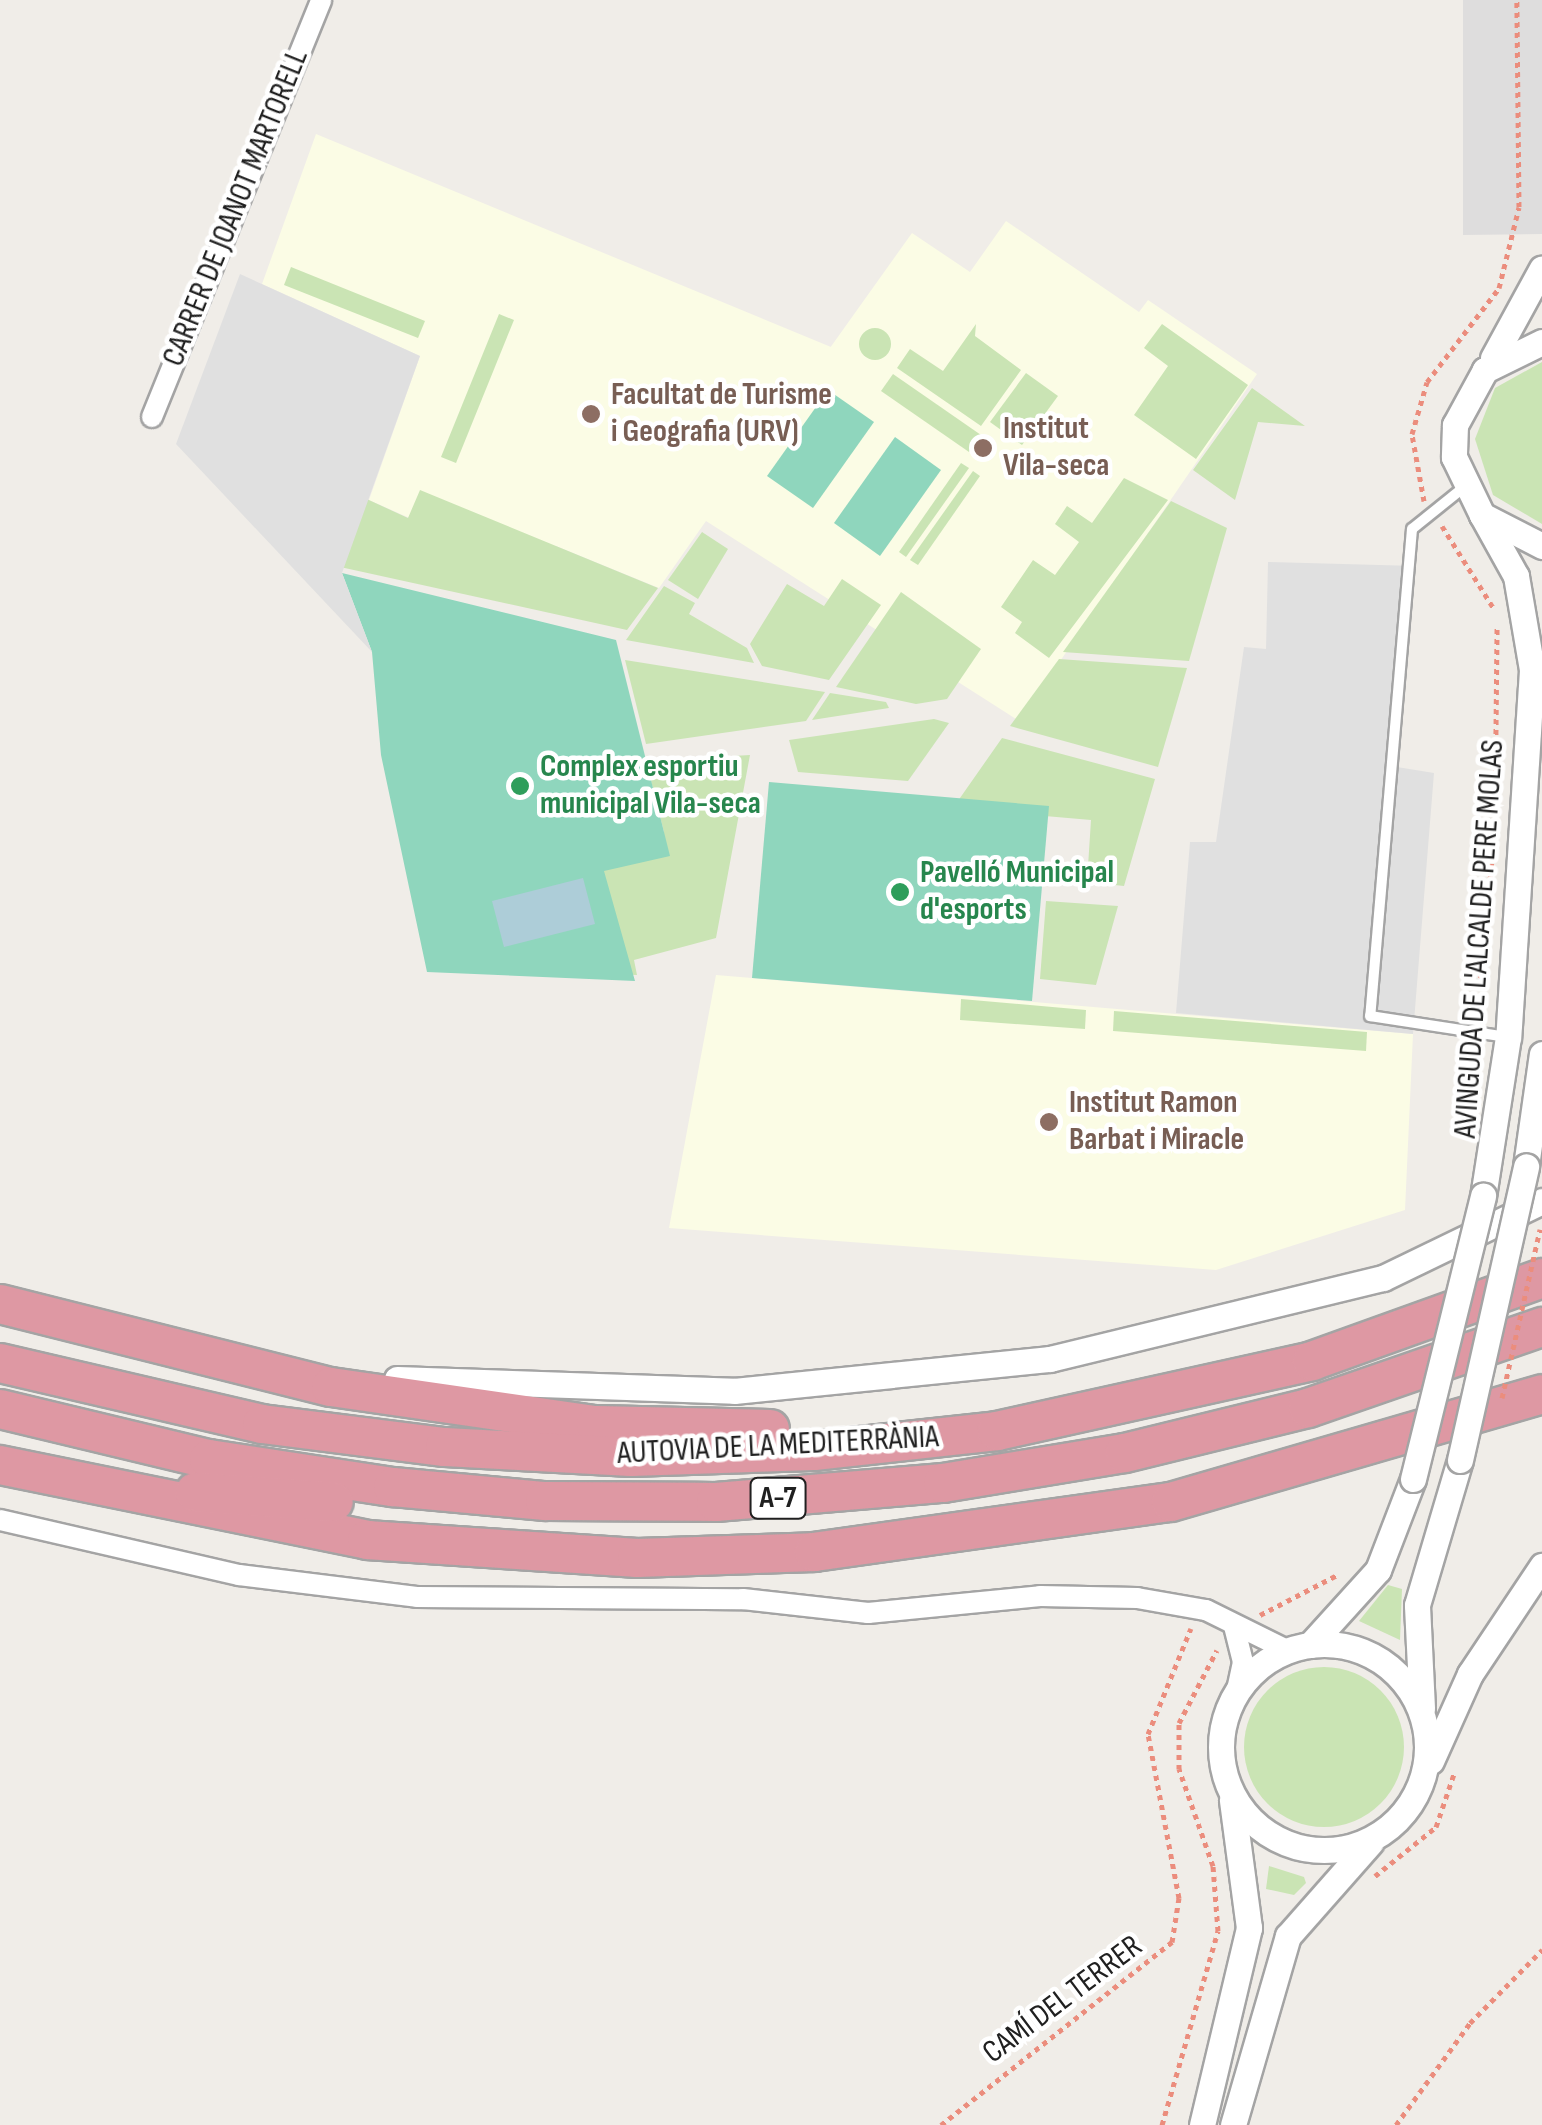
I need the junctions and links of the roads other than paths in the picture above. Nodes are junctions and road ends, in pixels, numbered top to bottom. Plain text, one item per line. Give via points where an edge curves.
1 (321, 0) edge
2 (1542, 268) edge
3 (1542, 342) edge
4 (1484, 370) junction
5 (152, 417) dead end
6 (1463, 488) junction
7 (1482, 516) junction
8 (1542, 546) edge
9 (1508, 1037) junction
10 (1542, 1054) edge
11 (1542, 1201) edge
12 (1542, 1278) edge
13 (0, 1304) edge
14 (1542, 1327) edge
15 (0, 1363) edge
16 (252, 1366) junction
17 (1542, 1394) edge
18 (0, 1409) edge
19 (997, 1431) junction
20 (0, 1465) edge
21 (107, 1488) junction
22 (545, 1501) junction
23 (0, 1520) edge
24 (1542, 1566) edge
25 (1234, 1626) junction
26 (1298, 1648) junction
27 (1237, 1690) junction
28 (1423, 1718) junction
29 (1418, 1788) junction
30 (1229, 1790) junction
31 (1378, 1835) junction
32 (1202, 2125) edge
33 (1233, 2125) edge

1 - 5 street, CARRER DE JOANOT MARTORELL
2 - 4 street
3 - 4 street
4 - 6 street via 1455,425
6 - 7 street, AVINGUDA DE L'ALCALDE PERE MOLAS
6 - 9 lane via 1412,529 1370,1016
7 - 8 street
7 - 9 street, AVINGUDA DE L'ALCALDE PERE MOLAS via 1516,576 1531,654
9 - 26 street, AVINGUDA DE L'ALCALDE PERE MOLAS, bridge via 1483,1196 1413,1479 1378,1570
10 - 28 street, AVINGUDA DE L'ALCALDE PERE MOLAS, bridge via 1526,1166 1460,1460 1417,1605
11 - 16 street via 1383,1278 1184,1331 945,1374 606,1392
12 - 19 highway, AUTOVIA DE LA MEDITERRÀNIA / A-7 via 1312,1361
13 - 16 highway
14 - 22 highway, AUTOVIA DE LA MEDITERRÀNIA / A-7 via 1308,1408 1036,1470 716,1502
15 - 19 highway, AUTOVIA DE LA MEDITERRÀNIA / A-7 via 225,1416 445,1447 725,1456
16 - 19 highway via 331,1387 596,1425 942,1422
17 - 21 highway via 1171,1502 814,1552 458,1549 276,1528
18 - 22 highway, AUTOVIA DE LA MEDITERRÀNIA / A-7 via 209,1459
20 - 21 highway
21 - 22 highway via 495,1515
23 - 25 street via 239,1575 417,1596 742,1599 868,1613 1040,1596 1206,1610
24 - 29 street via 1470,1674
25 - 26 street
25 - 27 street via 1243,1662
26 - 27 street
26 - 28 street via 1380,1660
27 - 30 street via 1220,1749
28 - 29 street
29 - 31 street
30 - 31 street via 1267,1834 1294,1846 1337,1849
30 - 32 street via 1250,1898 1246,1962
31 - 33 street via 1288,1936

